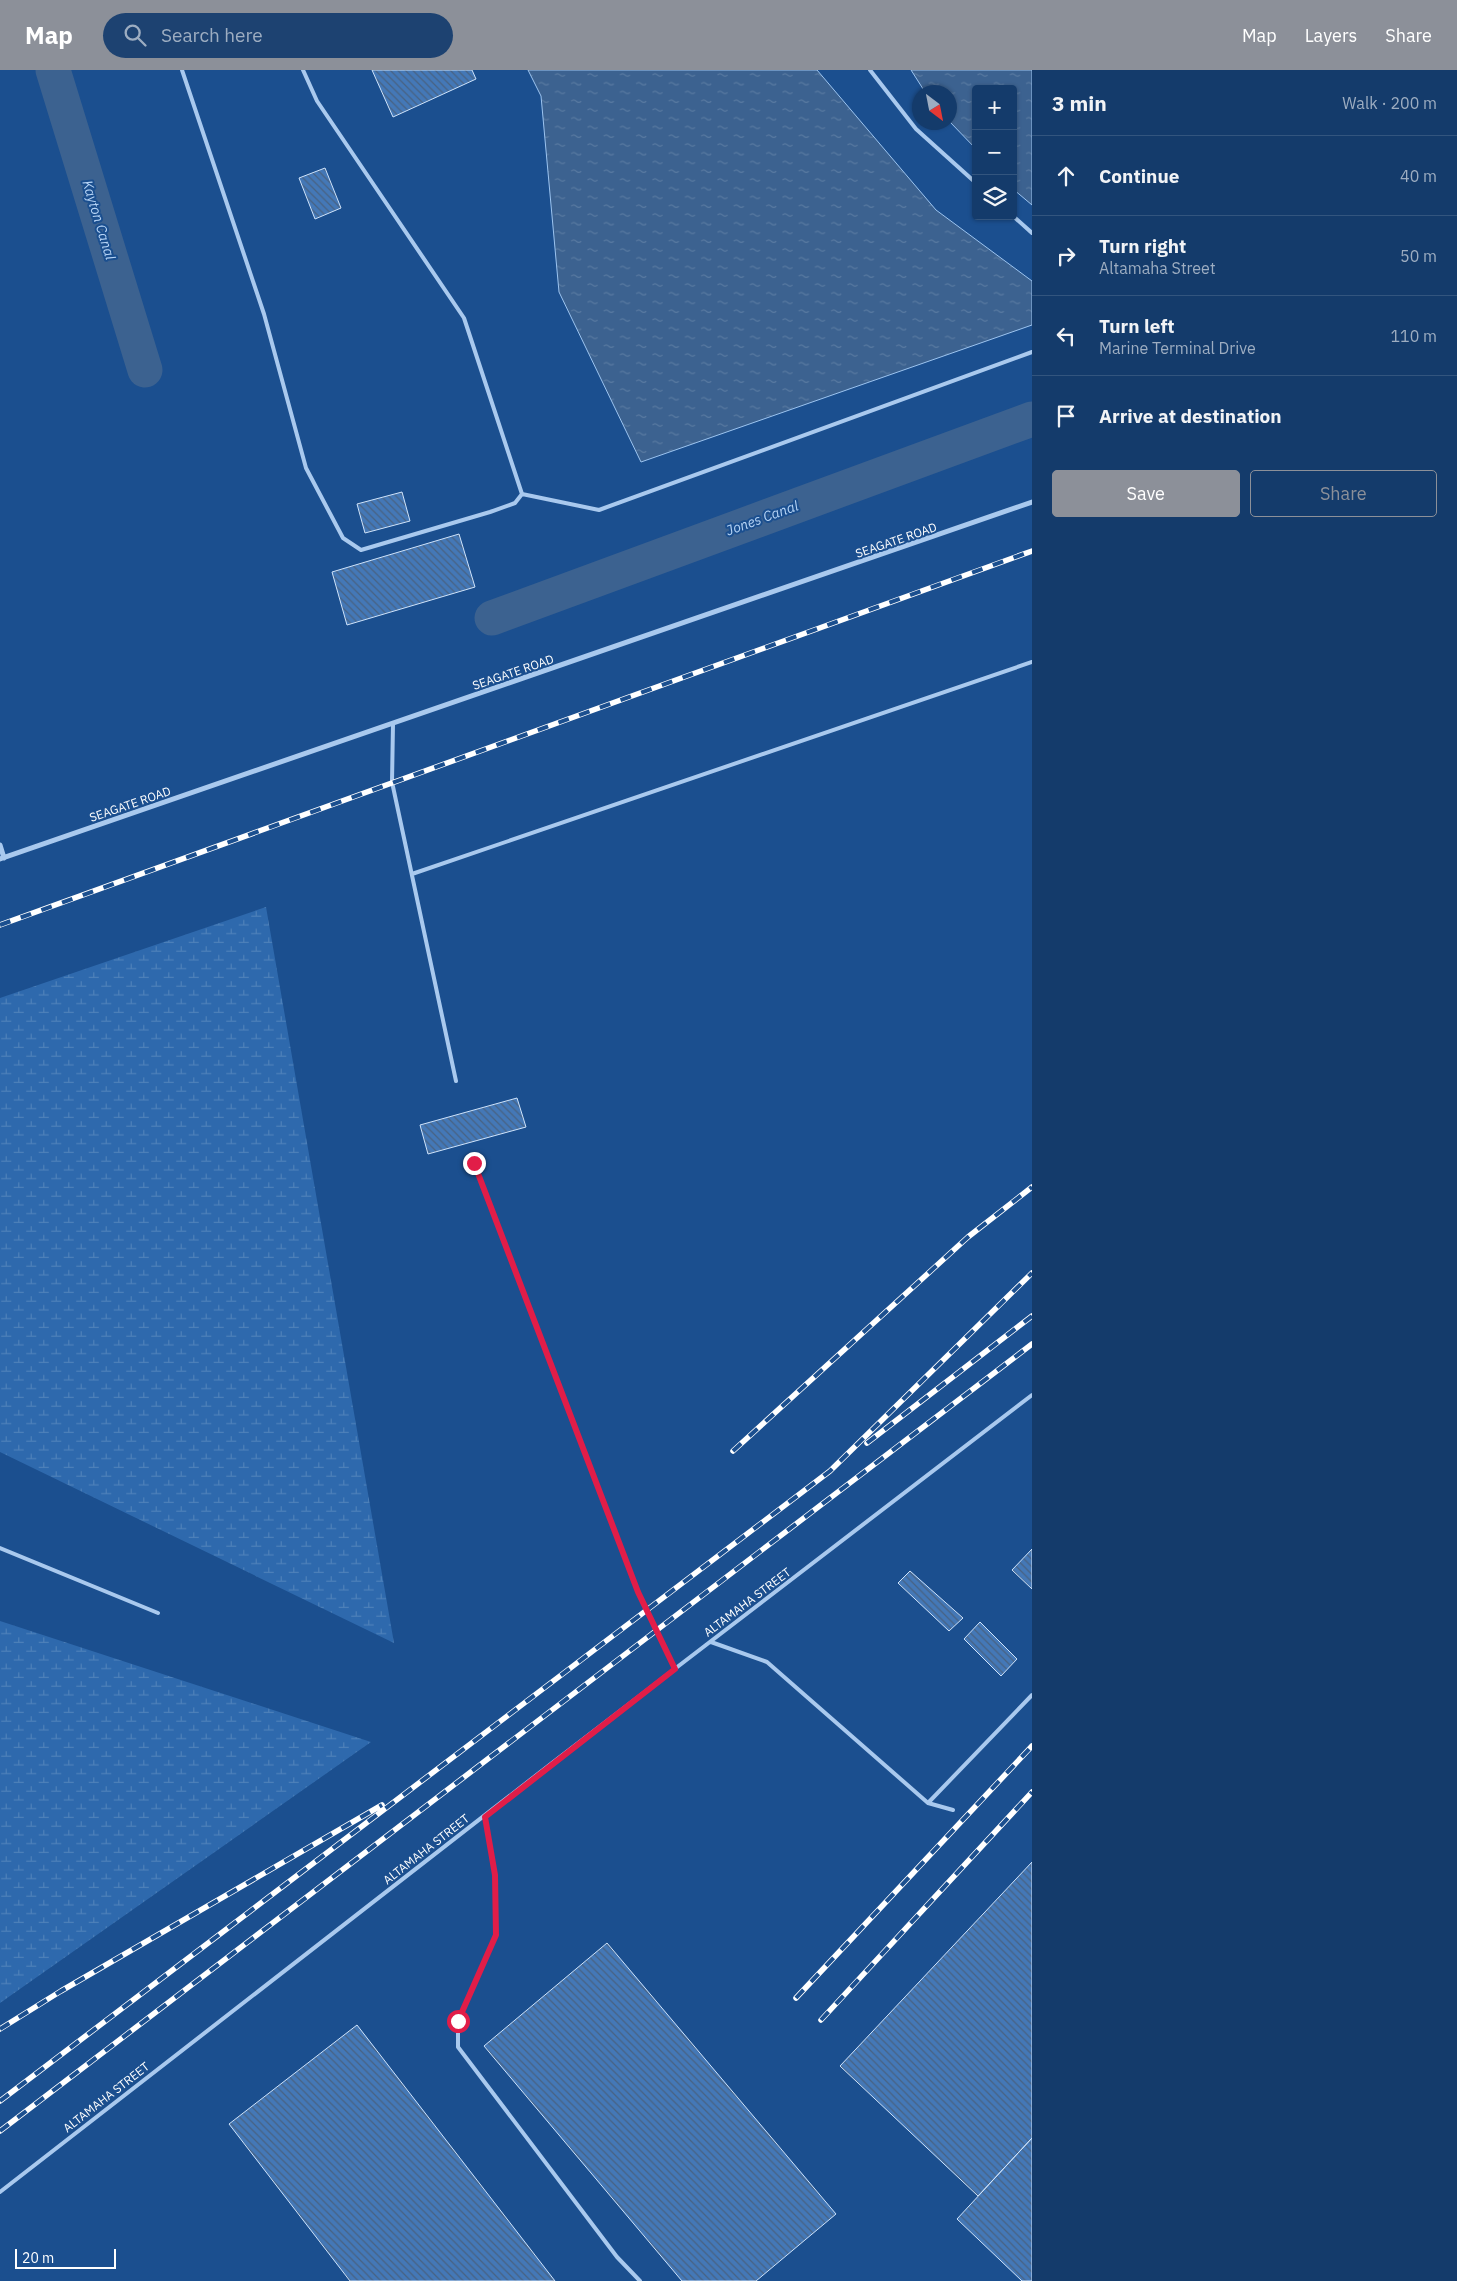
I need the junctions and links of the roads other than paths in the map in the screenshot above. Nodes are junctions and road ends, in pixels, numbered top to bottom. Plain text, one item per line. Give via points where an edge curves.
1 (182, 70) edge
2 (303, 70) edge
3 (870, 70) edge
4 (972, 179) edge
5 (1017, 220) edge
6 (1032, 233) edge
7 (1032, 352) edge
8 (522, 494) junction
9 (1032, 502) edge
10 (1032, 662) edge
11 (393, 724) junction
12 (0, 845) edge
13 (2, 859) edge
14 (412, 874) junction
15 (456, 1081) dead end
16 (474, 1163) dead end
17 (1032, 1395) edge
18 (0, 1548) edge
19 (158, 1613) dead end
20 (712, 1642) junction
21 (675, 1669) junction
22 (1032, 1695) edge
23 (928, 1803) junction
24 (953, 1810) dead end
25 (485, 1817) junction
26 (0, 2192) edge
27 (640, 2281) edge

1 - 8 lane via 264,314 306,468 343,538 361,550 490,512 515,503
2 - 8 lane via 316,101 464,318
3 - 4 lane via 916,129
5 - 6 lane
7 - 8 lane via 600,510
9 - 11 street, SEAGATE ROAD
10 - 14 lane
11 - 13 street, SEAGATE ROAD
11 - 14 lane via 392,782
12 - 13 street
14 - 15 lane
16 - 21 lane via 638,1592
17 - 20 lane, ALTAMAHA STREET
18 - 19 lane
20 - 21 lane, ALTAMAHA STREET
20 - 23 lane via 767,1662
21 - 25 lane, ALTAMAHA STREET
22 - 23 lane
23 - 24 lane
25 - 26 lane, ALTAMAHA STREET
25 - 27 lane via 495,1875 496,1935 458,2021 458,2047 617,2257

